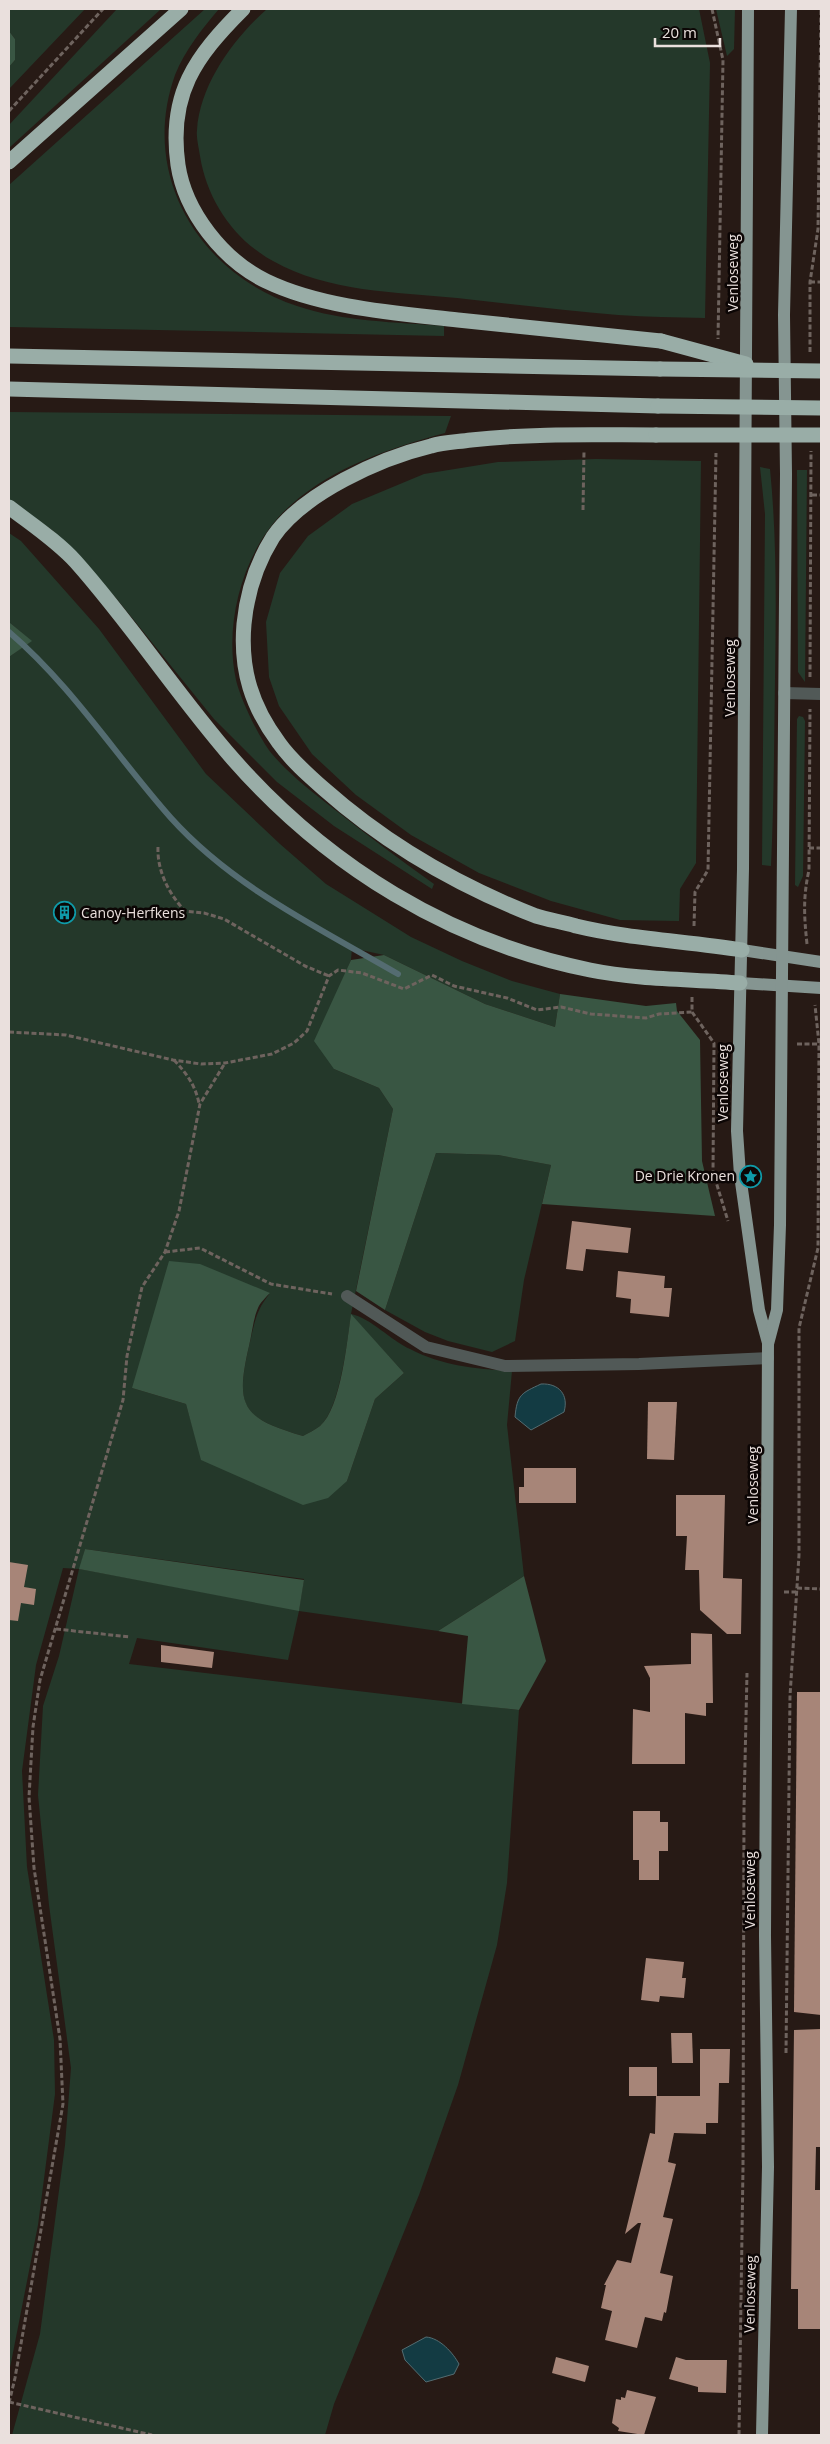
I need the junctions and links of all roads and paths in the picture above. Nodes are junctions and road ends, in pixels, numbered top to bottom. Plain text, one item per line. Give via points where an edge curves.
1 (103, 9) edge
2 (181, 9) edge
3 (243, 9) edge
4 (748, 9) edge
5 (791, 9) edge
6 (821, 9) edge
7 (9, 111) edge
8 (9, 162) edge
9 (810, 282) junction
10 (821, 282) edge
11 (9, 356) edge
12 (816, 366) edge
13 (770, 370) junction
14 (9, 390) edge
15 (821, 408) edge
16 (821, 434) edge
17 (811, 448) dead end
18 (584, 469) dead end
19 (812, 495) junction
20 (821, 495) edge
21 (9, 507) edge
22 (583, 510) dead end
23 (784, 694) junction
24 (816, 694) edge
25 (158, 847) dead end
26 (809, 848) junction
27 (821, 848) edge
28 (742, 950) junction
29 (782, 957) junction
30 (815, 962) edge
31 (329, 976) junction
32 (740, 983) junction
33 (782, 986) junction
34 (817, 989) edge
35 (692, 1012) dead end
36 (9, 1032) edge
37 (820, 1044) edge
38 (173, 1060) junction
39 (225, 1063) junction
40 (200, 1104) junction
41 (713, 1159) dead end
42 (719, 1159) dead end
43 (165, 1252) junction
44 (347, 1296) joint
45 (768, 1344) junction
46 (768, 1358) junction
47 (781, 1584) dead end
48 (821, 1589) edge
49 (796, 1590) junction
50 (56, 1629) junction
51 (130, 1637) dead end
52 (786, 2063) dead end
53 (9, 2402) edge
54 (152, 2435) edge
55 (762, 2435) edge

1 - 7 path
2 - 8 highway
3 - 13 highway, bridge via 200,56 179,104 174,138 180,175 201,225 226,253 265,281 309,298 403,314 661,341
4 - 28 main road, Venloseweg
5 - 23 main road, Venloseweg via 784,315
6 - 9 path via 818,229
9 - 10 path
9 - 12 path
11 - 13 highway, bridge
12 - 13 highway, bridge
14 - 15 highway, bridge
16 - 28 highway, bridge via 506,436 432,445 342,480 304,506 275,535 255,571 246,609 243,666 260,716 280,745 340,803 375,831 483,893 539,917 619,936
17 - 19 path
18 - 22 path
19 - 20 path
19 - 24 path
21 - 32 highway via 75,561 233,759 275,803 319,843 368,879 475,936 532,956 592,970
23 - 24 lane
23 - 29 main road, Venloseweg
24 - 26 path
25 - 31 path via 158,863 173,898 185,911 224,919 305,966
26 - 27 path
26 - 30 path via 803,909
28 - 29 main road
28 - 32 main road, Venloseweg
29 - 30 main road
29 - 33 main road, Venloseweg
31 - 35 path via 338,970 362,973 404,989 432,975 454,986 506,998 537,1010 561,1007 590,1014 646,1018
31 - 39 path via 307,1031 294,1043 272,1054
32 - 33 main road
32 - 45 main road, Venloseweg via 737,1112 740,1175 759,1310
33 - 34 main road
33 - 45 main road, Venloseweg via 778,1301
34 - 37 path
36 - 38 path via 66,1035
37 - 49 path via 818,1248 799,1328 799,1555
38 - 39 path
38 - 40 path via 188,1076
39 - 40 path
40 - 43 path via 179,1211
41 - 42 path
43 - 44 path via 200,1248 271,1284
43 - 50 path via 142,1287 127,1356 123,1400
44 - 46 lane via 426,1347 505,1366
45 - 46 main road, Venloseweg
46 - 55 main road, Venloseweg via 765,1926 768,2167
47 - 49 path via 781,1592
48 - 49 path
49 - 52 path via 790,1696
50 - 51 path
50 - 53 path via 40,1680 32,1727 29,1797 34,1868 60,2039 63,2104
53 - 54 path

